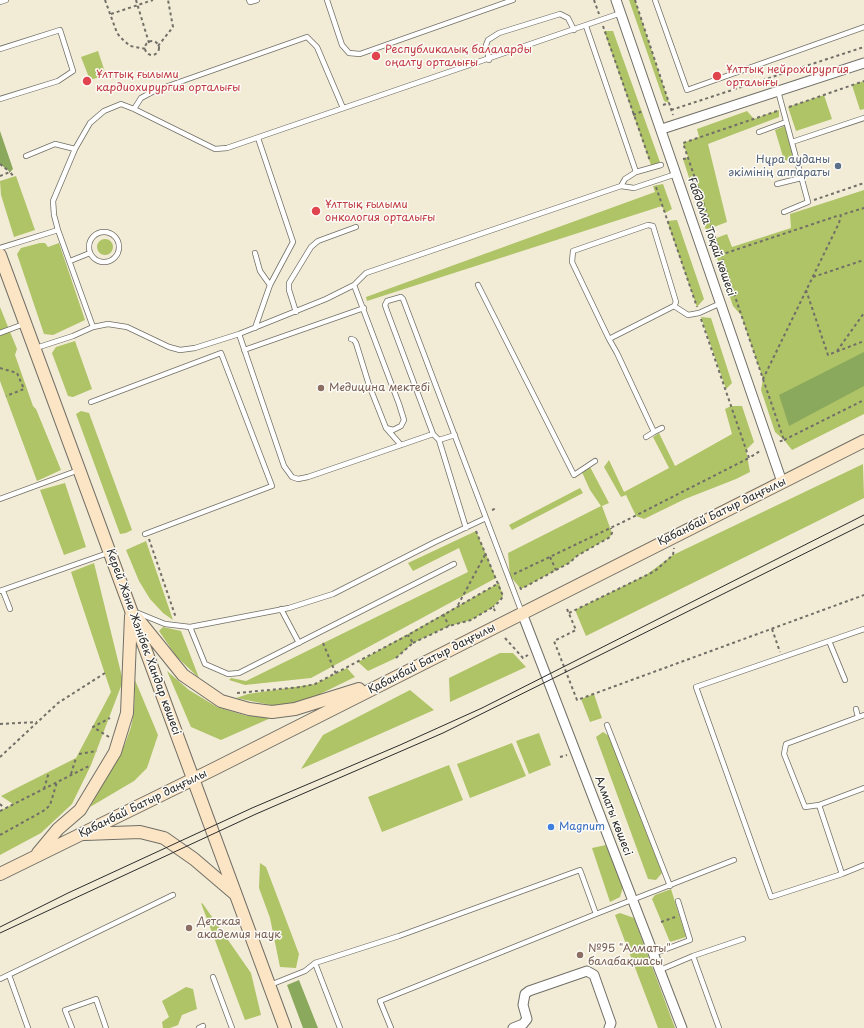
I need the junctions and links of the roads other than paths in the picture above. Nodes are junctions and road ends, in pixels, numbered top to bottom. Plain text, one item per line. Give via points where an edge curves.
1 (6, 0) edge
2 (249, 0) edge
3 (256, 0) edge
4 (327, 0) edge
5 (513, 0) edge
6 (616, 0) edge
7 (655, 0) edge
8 (0, 2) edge
9 (621, 13) junction
10 (586, 26) junction
11 (864, 27) edge
12 (574, 30) junction
13 (0, 49) edge
14 (489, 60) junction
15 (864, 63) edge
16 (778, 91) junction
17 (0, 99) edge
18 (342, 108) junction
19 (134, 109) junction
20 (864, 118) edge
21 (786, 122) junction
22 (662, 129) junction
23 (759, 132) dead end
24 (258, 138) junction
25 (792, 142) junction
26 (75, 149) junction
27 (26, 156) dead end
28 (661, 165) dead end
29 (636, 172) junction
30 (677, 174) junction
31 (801, 178) junction
32 (777, 184) dead end
33 (620, 186) junction
34 (784, 212) dead end
35 (356, 227) dead end
36 (58, 230) junction
37 (0, 248) edge
38 (90, 253) junction
39 (254, 253) dead end
40 (0, 255) edge
41 (70, 261) junction
42 (270, 285) junction
43 (354, 285) junction
44 (478, 285) dead end
45 (721, 303) junction
46 (674, 306) junction
47 (364, 308) junction
48 (296, 312) junction
49 (25, 323) junction
50 (93, 327) junction
51 (255, 328) junction
52 (0, 333) edge
53 (239, 334) junction
54 (351, 339) dead end
55 (609, 339) junction
56 (34, 348) junction
57 (244, 350) junction
58 (91, 402) dead end
59 (386, 428) junction
60 (662, 428) dead end
61 (654, 432) junction
62 (433, 434) junction
63 (455, 434) junction
64 (646, 437) dead end
65 (439, 440) junction
66 (864, 441) edge
67 (401, 445) junction
68 (595, 461) dead end
69 (79, 470) junction
70 (782, 482) junction
71 (0, 499) edge
72 (486, 518) junction
73 (466, 528) junction
74 (146, 534) road end
75 (110, 552) junction
76 (454, 564) dead end
77 (1, 591) edge
78 (10, 608) dead end
79 (281, 609) junction
80 (131, 611) junction
81 (522, 613) junction
82 (190, 627) junction
83 (864, 629) edge
84 (829, 641) junction
85 (299, 643) junction
86 (391, 680) junction
87 (845, 680) dead end
88 (856, 709) dead end
89 (864, 715) edge
90 (858, 717) junction
91 (607, 725) dead end
92 (193, 778) junction
93 (864, 788) edge
94 (819, 805) junction
95 (81, 834) junction
96 (34, 857) junction
97 (734, 860) dead end
98 (864, 865) edge
99 (0, 874) edge
100 (842, 874) junction
101 (670, 886) junction
102 (236, 894) junction
103 (173, 895) dead end
104 (633, 901) junction
105 (678, 901) dead end
106 (596, 914) junction
107 (742, 939) dead end
108 (654, 954) junction
109 (693, 956) junction
110 (315, 963) junction
111 (660, 970) junction
112 (9, 975) junction
113 (213, 977) dead end
114 (0, 979) edge
115 (270, 986) junction
116 (28, 1028) edge
117 (72, 1028) edge
118 (106, 1028) edge
119 (232, 1028) edge
120 (285, 1028) edge
121 (340, 1028) edge
122 (391, 1028) edge
123 (513, 1028) edge
124 (609, 1028) edge
125 (682, 1028) edge
126 (719, 1028) edge

1 - 8 lane
2 - 3 lane
4 - 5 lane via 342,45 349,53 360,54
6 - 9 street, Ғабдолла Тоқай көшесі
7 - 11 lane via 687,90
9 - 10 lane
9 - 22 street, Ғабдолла Тоқай көшесі
10 - 12 lane
10 - 29 lane
12 - 14 lane
12 - 14 lane via 568,18 560,14 499,32 488,40 486,45
13 - 17 lane via 60,30 73,71 58,81
14 - 18 lane
15 - 16 street
16 - 21 lane
16 - 22 street
18 - 19 lane via 317,47 307,37 154,91 141,98
18 - 24 lane
19 - 24 lane via 215,148 226,148
19 - 26 lane via 121,104 104,111 90,123
20 - 25 lane
21 - 23 lane
21 - 25 lane
22 - 30 street, Ғабдолла Тоқай көшесі
24 - 42 lane via 293,242
25 - 31 lane
26 - 27 lane via 55,144
26 - 36 lane via 53,201
28 - 29 lane
29 - 33 lane
30 - 33 lane via 634,188
30 - 45 street, Ғабдолла Тоқай көшесі
31 - 32 lane
31 - 34 lane via 808,202
33 - 43 lane via 366,273
35 - 48 lane via 318,241 311,247 289,283
36 - 37 lane
36 - 41 lane
38 - 38 lane via 90,241 96,234 110,233 117,240 119,250 110,262 94,260
38 - 41 lane
39 - 42 lane via 260,271
40 - 49 main road, Керей Және Жәнібек Хандар көшесі
41 - 50 lane
42 - 51 lane
43 - 47 lane
43 - 48 lane
44 - 68 lane via 574,475
45 - 46 lane via 688,315
45 - 70 street, Ғабдолла Тоқай көшесі
46 - 55 lane
46 - 55 lane via 676,302 653,226 648,225 573,251 572,262
47 - 57 lane
47 - 59 lane via 404,420 401,426 393,430
48 - 51 lane
49 - 52 lane
49 - 56 main road, Керей Және Жәнібек Хандар көшесі
50 - 53 lane via 108,324 127,327 168,347 180,350
50 - 56 lane
51 - 53 lane
53 - 57 lane
54 - 59 lane via 356,343
55 - 61 lane
56 - 69 main road, Керей Және Жәнібек Хандар көшесі
57 - 67 lane via 284,466 292,477 308,477
58 - 74 lane via 221,353 272,486
59 - 67 lane
60 - 61 lane
61 - 64 lane
62 - 63 lane via 387,311 387,301 396,298 403,299
62 - 65 lane
62 - 67 lane
63 - 65 lane
63 - 72 lane
65 - 73 lane
66 - 70 main road, Қабанбай Батыр даңғылы
69 - 71 lane
69 - 75 main road, Керей Және Жәнібек Хандар көшесі
70 - 81 main road, Қабанбай Батыр даңғылы
72 - 73 lane
72 - 81 lane
73 - 79 lane via 332,594
75 - 77 lane
75 - 80 main road, Керей Және Жәнібек Хандар көшесі
76 - 85 lane
77 - 78 lane
79 - 82 lane
79 - 85 lane
80 - 82 lane via 179,627
80 - 86 main road via 183,675 221,701 249,709 272,712 295,709
80 - 92 main road, Керей Және Жәнібек Хандар көшесі
80 - 96 main road via 127,713 115,752 80,810 58,829
81 - 86 main road, Қабанбай Батыр даңғылы
81 - 104 street, Алматы көшесі
82 - 85 lane via 205,664 228,674 239,673
83 - 84 lane
84 - 87 lane
84 - 100 lane via 696,687 771,897
86 - 92 main road, Қабанбай Батыр даңғылы
88 - 90 lane
89 - 90 lane
90 - 94 lane via 786,744 784,754 805,807
91 - 101 lane
92 - 95 main road, Қабанбай Батыр даңғылы
92 - 102 main road, Керей Және Жәнібек Хандар көшесі
93 - 94 lane
94 - 100 lane
95 - 96 main road, Қабанбай Батыр даңғылы
95 - 102 main road via 140,832 164,838
96 - 99 main road, Қабанбай Батыр даңғылы
97 - 101 lane
98 - 100 lane
101 - 104 lane
102 - 115 main road, Керей Және Жәнібек Хандар көшесі
103 - 112 lane
104 - 106 lane
104 - 108 street, Алматы көшесі
105 - 108 lane via 690,940
106 - 110 lane via 580,870 399,936
106 - 122 lane via 380,1001
107 - 109 lane
108 - 111 street, Алматы көшесі
109 - 111 lane
109 - 126 lane
110 - 115 lane via 305,971
110 - 121 lane
111 - 125 street, Алматы көшесі
112 - 114 lane
112 - 116 lane
113 - 119 lane
115 - 120 main road, Керей Және Жәнібек Хандар көшесі
117 - 118 lane via 65,1010 96,999
123 - 124 street via 523,1024 527,1019 523,1005 525,994 587,971 594,975 612,1023

